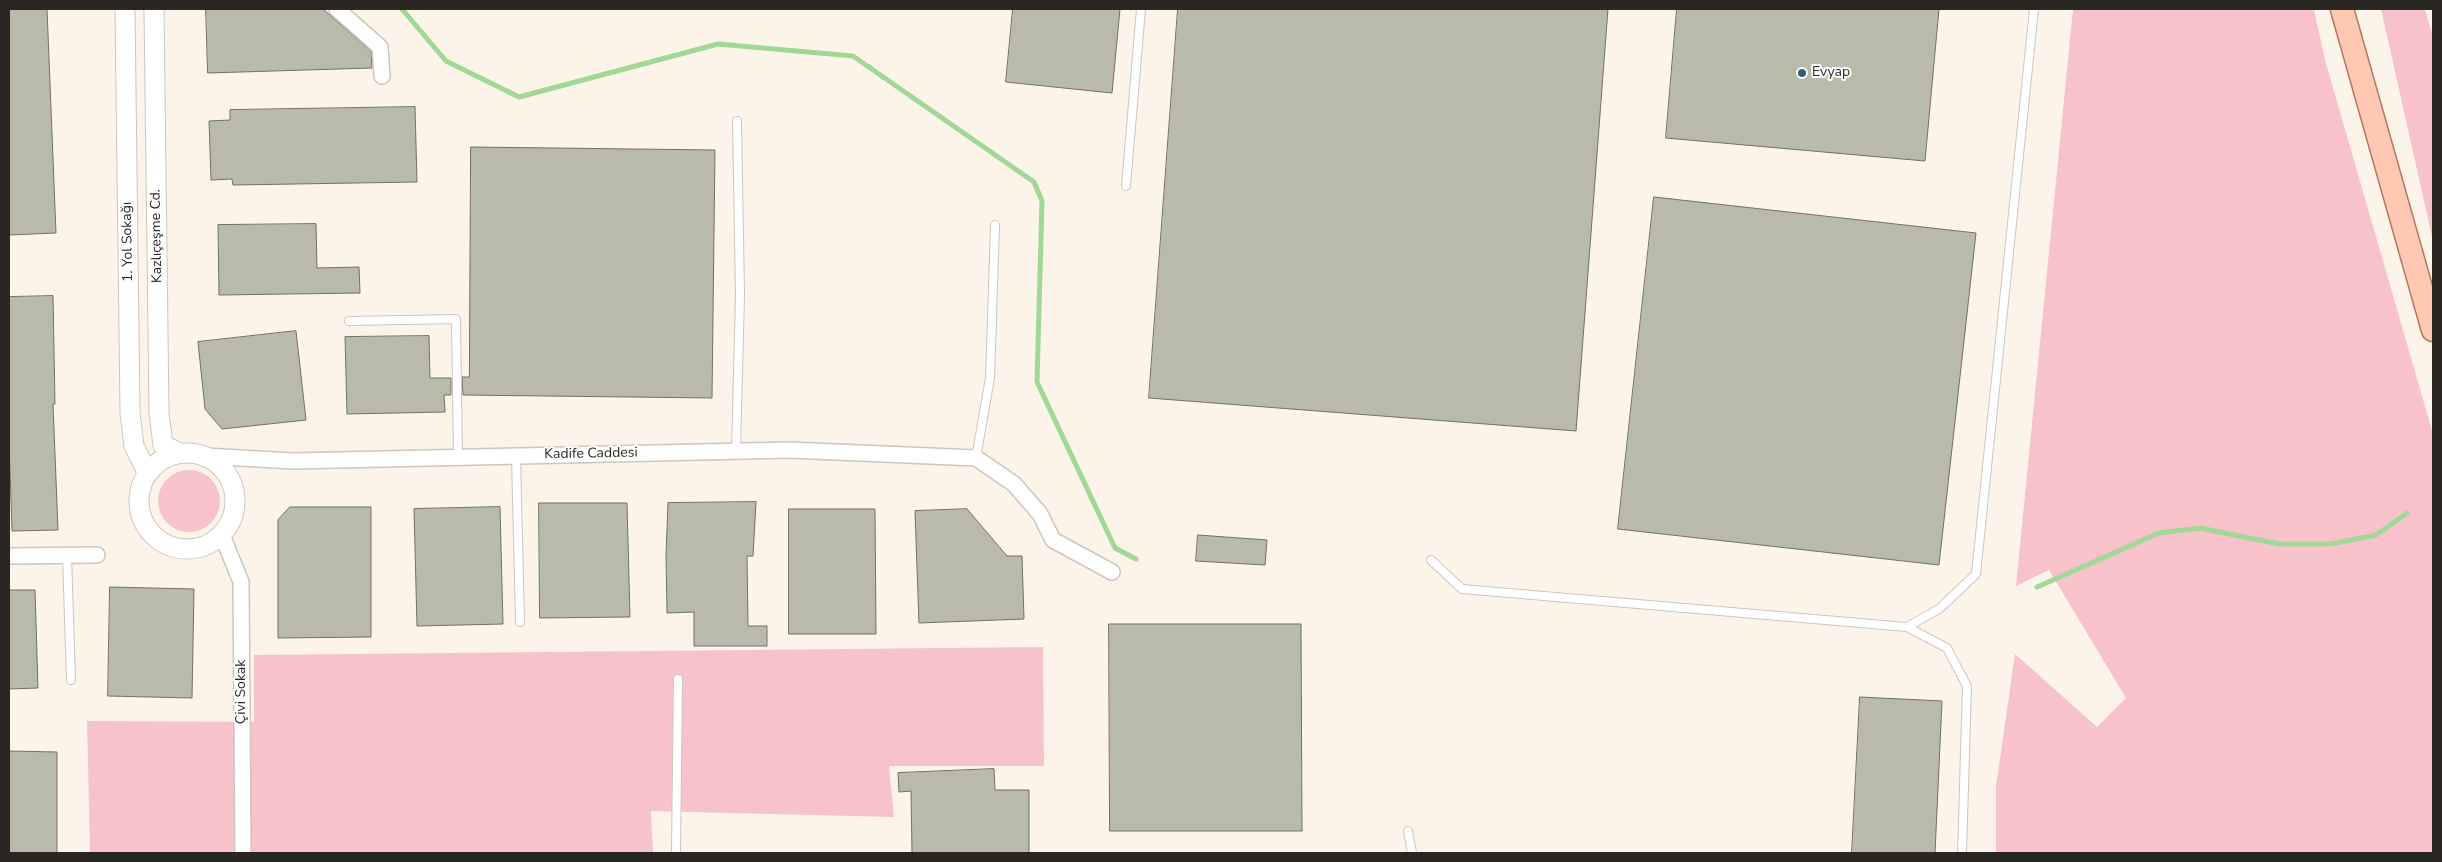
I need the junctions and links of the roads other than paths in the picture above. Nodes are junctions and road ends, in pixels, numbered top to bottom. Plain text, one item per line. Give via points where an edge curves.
1 (125, 9) edge
2 (154, 9) edge
3 (337, 9) edge
4 (1141, 9) edge
5 (2034, 9) edge
6 (2342, 9) edge
7 (382, 76) dead end
8 (737, 121) dead end
9 (1126, 186) dead end
10 (995, 225) dead end
11 (349, 321) dead end
12 (2433, 330) edge
13 (736, 451) junction
14 (180, 453) junction
15 (205, 456) junction
16 (516, 456) junction
17 (458, 457) junction
18 (976, 458) junction
19 (148, 472) junction
20 (222, 535) junction
21 (67, 555) junction
22 (97, 555) dead end
23 (9, 556) edge
24 (1431, 560) dead end
25 (1112, 572) dead end
26 (520, 622) dead end
27 (1907, 626) junction
28 (678, 679) dead end
29 (71, 680) dead end
30 (1408, 831) dead end
31 (242, 853) edge
32 (676, 853) edge
33 (1412, 853) edge
34 (1962, 853) edge

1 - 19 street, 1. Yol Sokağı via 130,413 134,446
2 - 14 street, Kazlıçeşme Cd. via 159,413 164,445
3 - 7 street via 380,47
4 - 9 lane
5 - 27 lane via 1976,574 1939,609
6 - 12 main road
8 - 13 lane via 740,295
10 - 18 lane via 990,378
11 - 17 lane via 456,319
13 - 16 street, Kadife Caddesi
13 - 18 street, Kadife Caddesi via 790,450
14 - 15 street
14 - 19 street via 162,459
15 - 17 street, Kadife Caddesi via 293,461
15 - 20 street via 229,476 235,491 231,522
16 - 17 street, Kadife Caddesi
16 - 26 lane
18 - 25 street via 1014,484 1040,514 1053,540
19 - 20 street via 140,487 138,503 141,519 150,533 177,549 194,550 209,545
20 - 31 street, Çivi Sokak via 241,582
21 - 22 street
21 - 23 street
21 - 29 lane
24 - 27 lane via 1462,589
27 - 34 lane via 1947,648 1967,686
28 - 32 lane
30 - 33 lane

